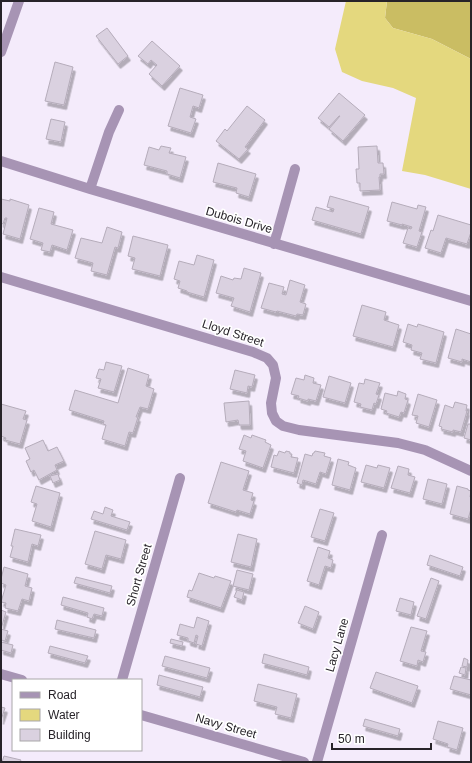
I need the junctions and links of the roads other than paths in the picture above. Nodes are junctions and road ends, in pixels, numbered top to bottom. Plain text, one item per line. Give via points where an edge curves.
1 (19, 1) edge
2 (1, 52) edge
3 (119, 110) dead end
4 (1, 161) edge
5 (295, 169) dead end
6 (90, 189) junction
7 (274, 244) junction
8 (1, 277) edge
9 (471, 301) edge
10 (471, 471) edge
11 (180, 478) dead end
12 (382, 535) dead end
13 (1, 674) edge
14 (18, 679) edge
15 (122, 679) edge
16 (142, 715) edge
17 (304, 762) edge
18 (317, 762) edge

1 - 2 street
3 - 6 street
4 - 6 street, Dubois Drive
5 - 7 street
6 - 7 street, Dubois Drive
7 - 9 street, Dubois Drive
8 - 10 street, Lloyd Street via 267,358 273,365 276,378 271,403 272,413 276,421 284,426 398,443 425,450
11 - 15 street, Short Street
12 - 18 street, Lacy Lane
13 - 14 street
16 - 17 street, Navy Street

